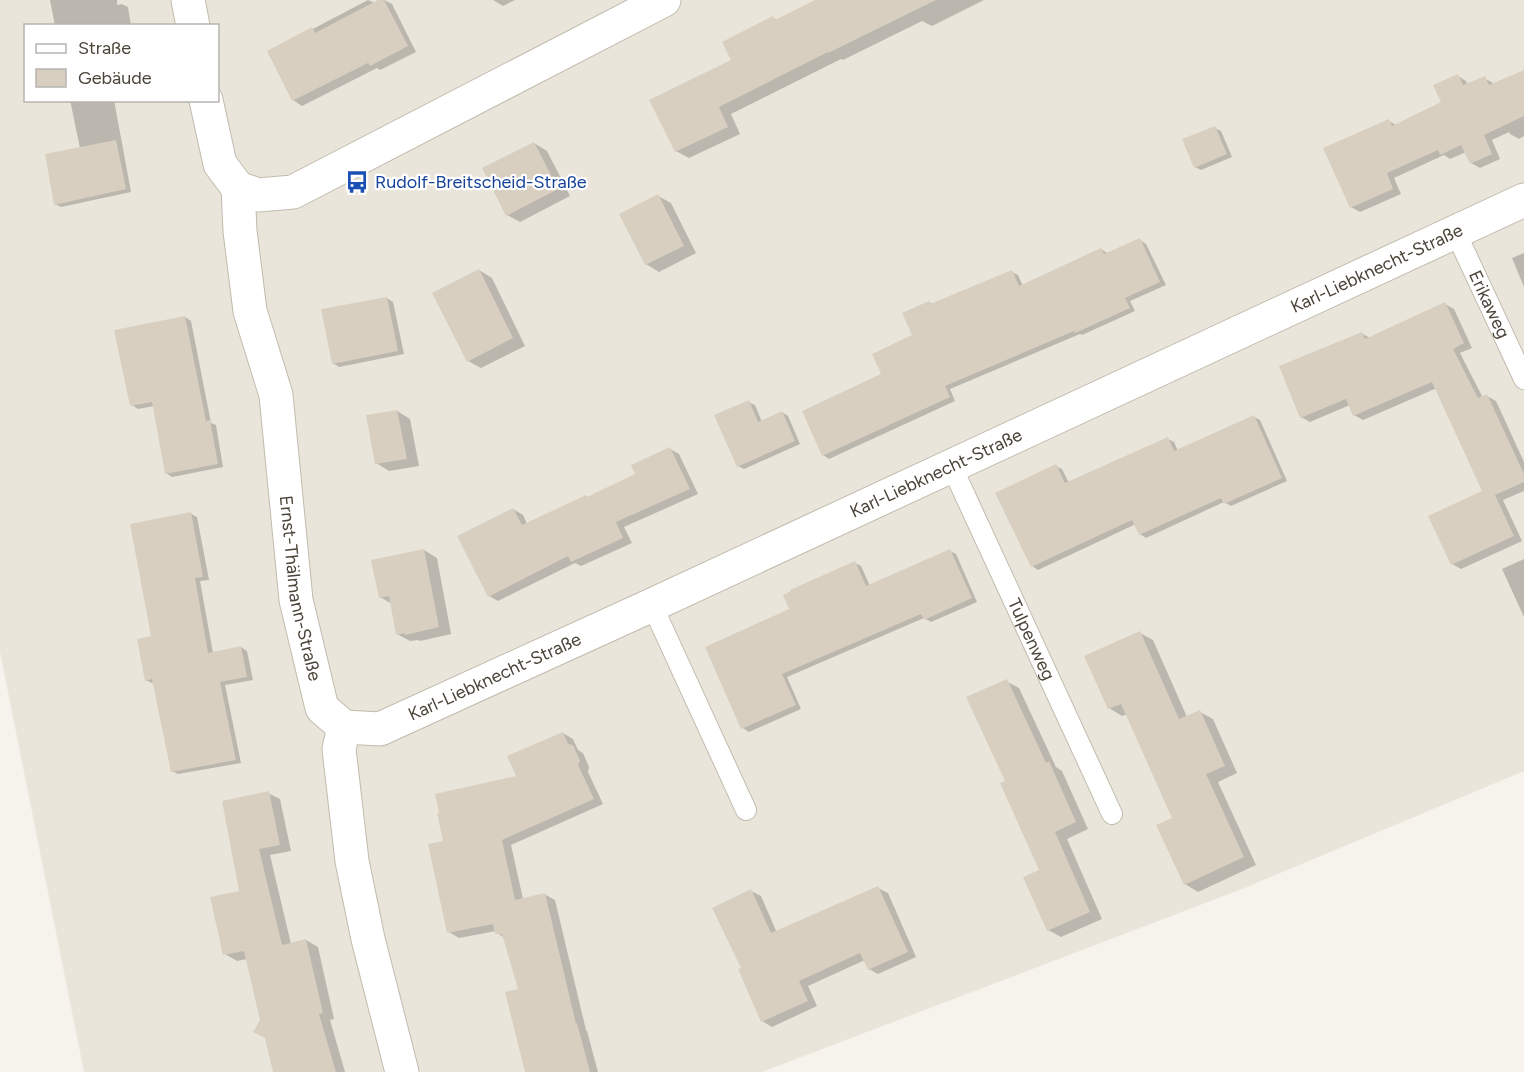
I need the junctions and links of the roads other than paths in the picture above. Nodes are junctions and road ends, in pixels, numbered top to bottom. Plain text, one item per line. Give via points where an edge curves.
1 (188, 0) edge
2 (664, 0) edge
3 (193, 24) edge
4 (207, 102) edge
5 (238, 188) junction
6 (1524, 200) edge
7 (1455, 231) junction
8 (1524, 379) edge
9 (951, 465) junction
10 (652, 605) junction
11 (344, 727) junction
12 (746, 810) dead end
13 (1112, 814) dead end
14 (402, 1072) edge

1 - 3 street
2 - 5 street via 293,192 258,195
4 - 5 street via 220,164
5 - 11 street, Ernst-Thälmann-Straße via 250,311 276,395 296,600 322,708
6 - 7 street, Karl-Liebknecht-Straße
7 - 8 lane, Erikaweg
7 - 9 street, Karl-Liebknecht-Straße
9 - 10 street, Karl-Liebknecht-Straße
9 - 13 lane, Tulpenweg
10 - 11 street, Karl-Liebknecht-Straße via 380,729
10 - 12 lane
11 - 14 street via 339,749 354,873

